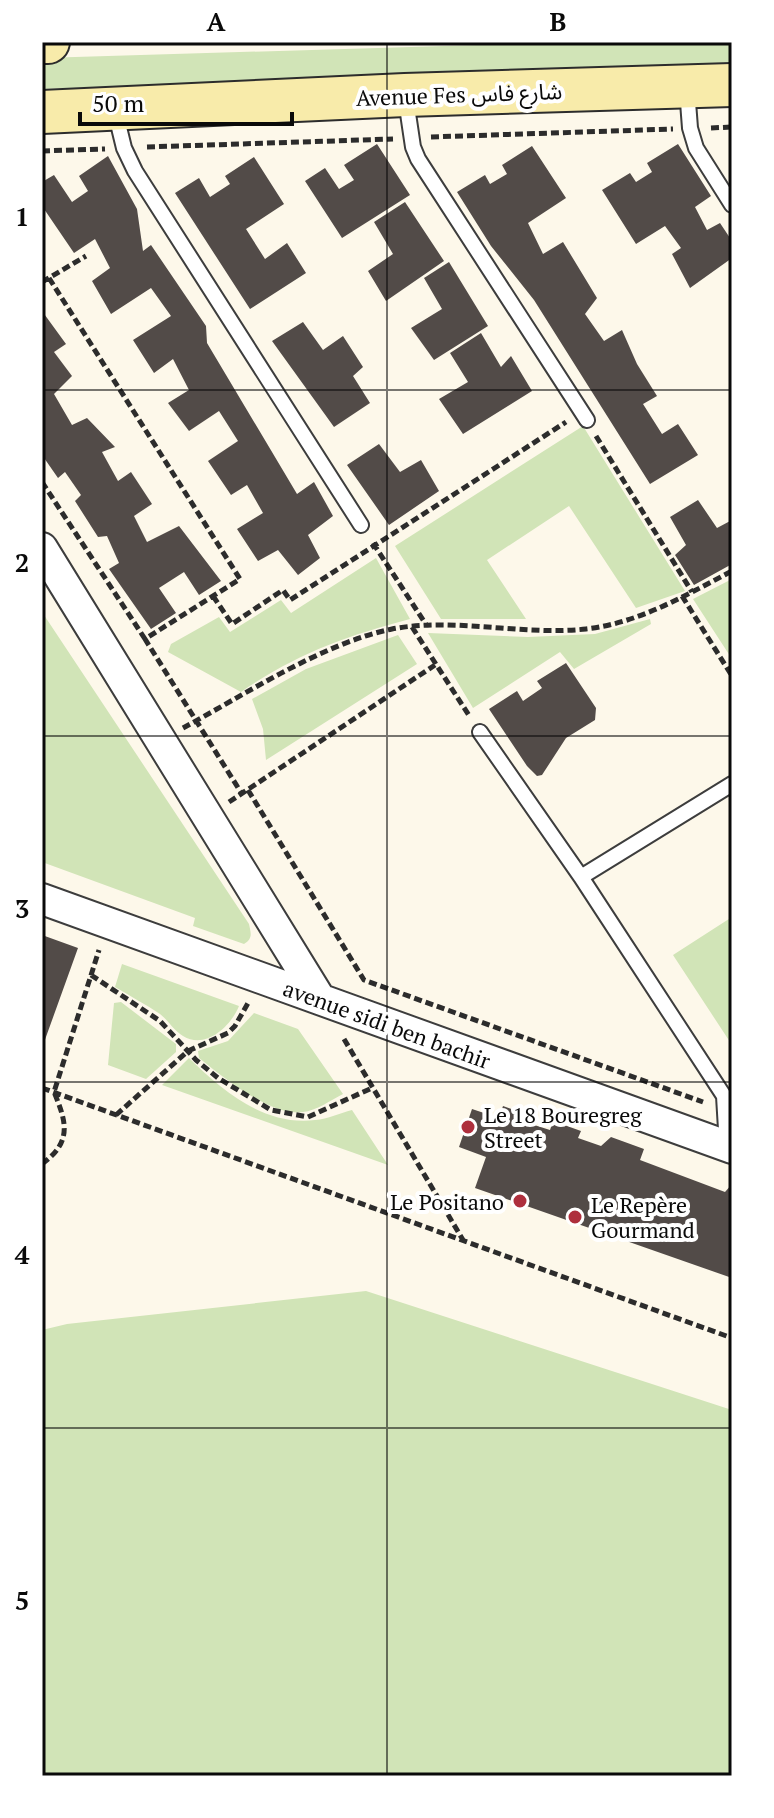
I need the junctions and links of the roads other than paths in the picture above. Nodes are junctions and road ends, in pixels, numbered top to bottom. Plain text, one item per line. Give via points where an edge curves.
1 (732, 85) edge
2 (686, 86) junction
3 (405, 95) junction
4 (42, 112) edge
5 (119, 128) junction
6 (732, 205) edge
7 (584, 416) road end
8 (361, 525) road end
9 (42, 548) edge
10 (480, 732) road end
11 (732, 784) edge
12 (581, 877) junction
13 (42, 899) edge
14 (320, 999) junction
15 (729, 1147) edge

1 - 2 main road, Avenue Fes شارع فاس
2 - 3 main road, Avenue Fes شارع فاس
2 - 6 lane via 690,128 700,155
3 - 5 main road, Avenue Fes شارع فاس
3 - 7 lane via 418,159
4 - 5 main road, Avenue Fes شارع فاس
5 - 8 lane via 135,171
9 - 14 street
10 - 12 lane
11 - 12 lane
12 - 15 lane via 724,1096
13 - 14 street, avenue sidi ben bachir
14 - 15 street, avenue sidi ben bachir

